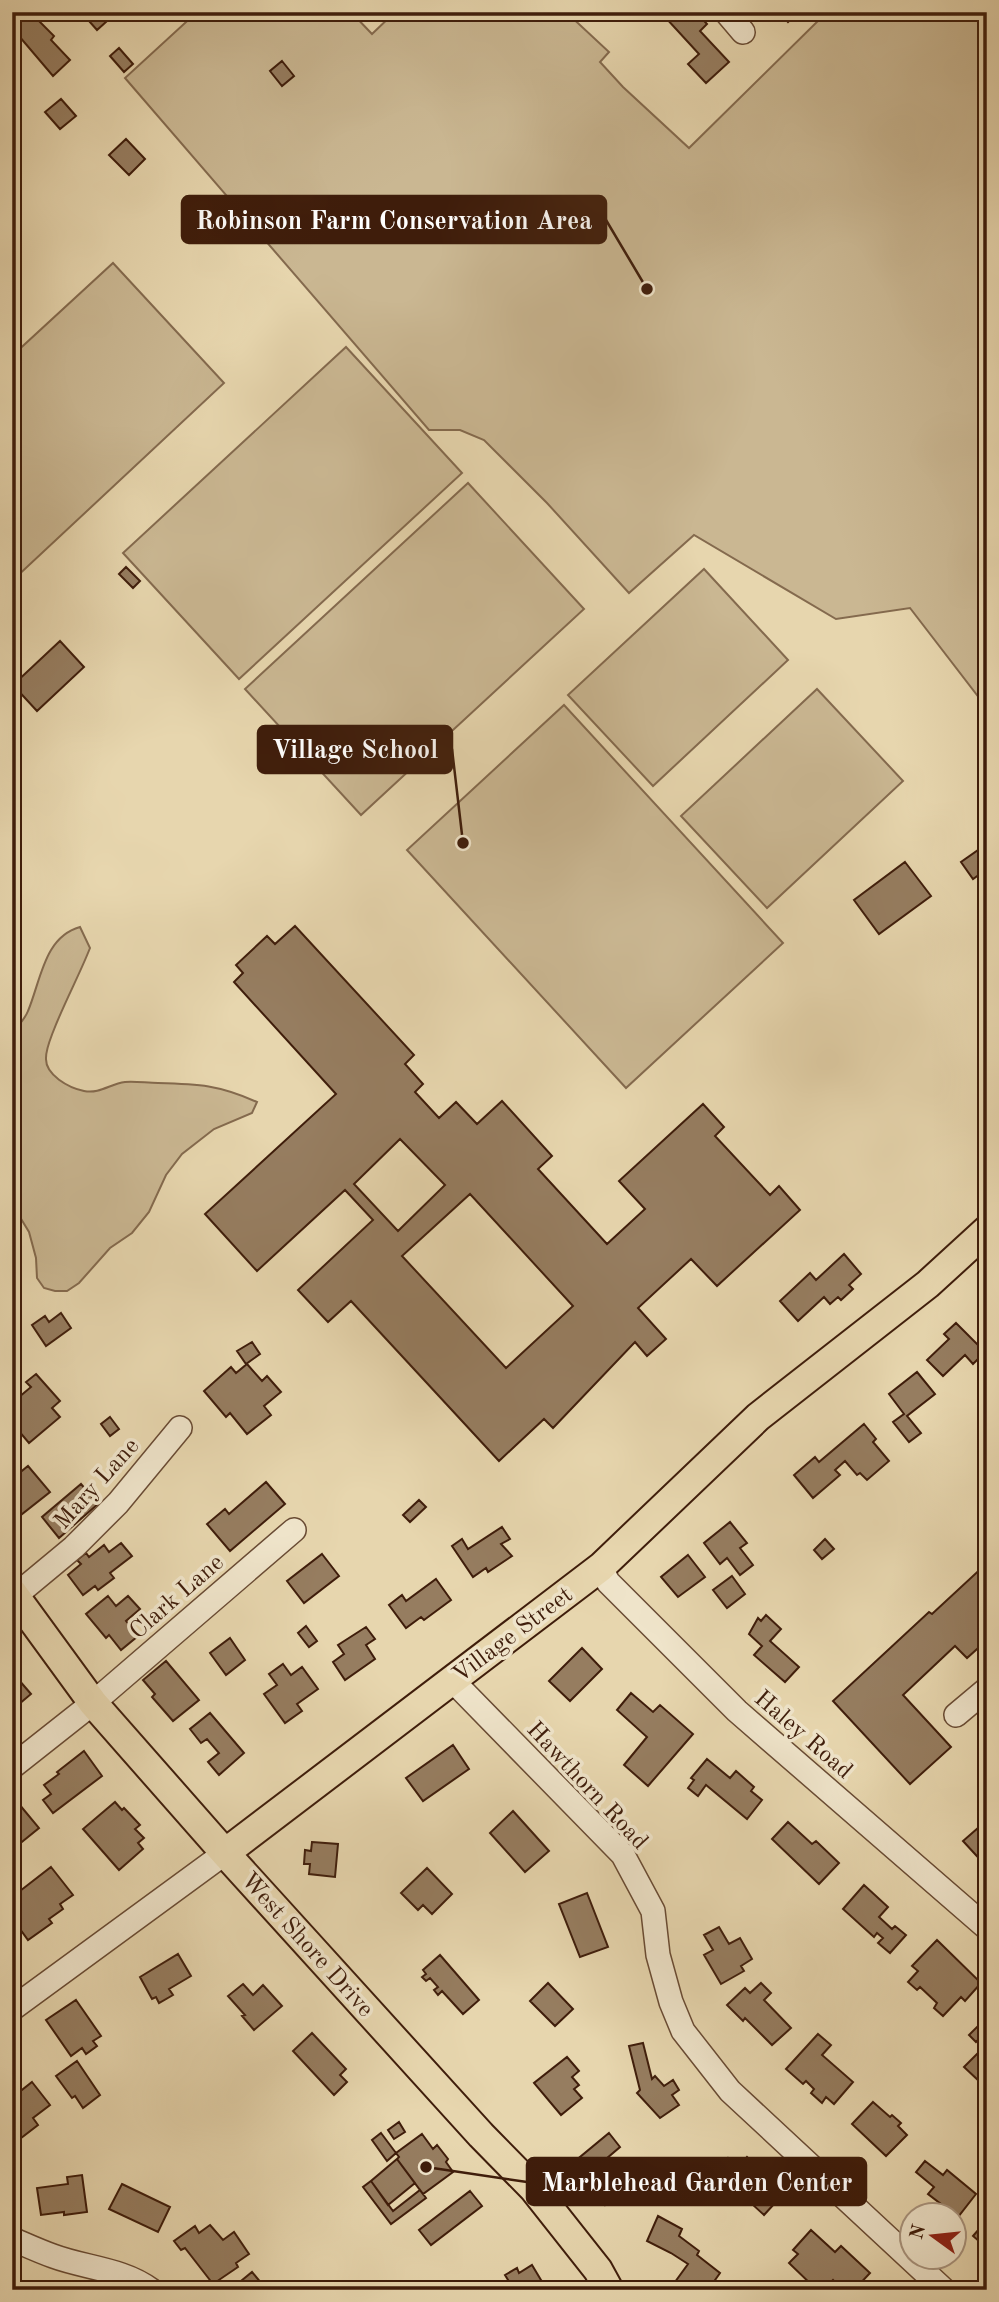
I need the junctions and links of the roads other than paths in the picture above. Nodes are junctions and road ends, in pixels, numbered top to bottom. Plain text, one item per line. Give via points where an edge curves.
1 (726, 12) edge
2 (743, 33) dead end
3 (987, 1230) edge
4 (180, 1428) dead end
5 (294, 1530) dead end
6 (601, 1567) junction
7 (14, 1594) edge
8 (453, 1680) junction
9 (987, 1689) edge
10 (93, 1703) junction
11 (956, 1715) dead end
12 (12, 1767) edge
13 (225, 1853) junction
14 (987, 1928) edge
15 (12, 2009) edge
16 (12, 2239) edge
17 (151, 2290) edge
18 (610, 2290) edge
19 (944, 2290) edge

1 - 2 street
3 - 6 main road, Village Street via 928,1284 758,1417
4 - 7 street, Mary Lane via 118,1503 74,1547
5 - 10 street, Clark Lane
6 - 8 main road, Village Street
6 - 14 street, Haley Road via 608,1582 737,1711
7 - 10 main road, West Shore Drive
8 - 13 main road, Village Street
8 - 19 street, Hawthorn Road via 623,1855 653,1911 658,1955 683,2031 730,2091
9 - 11 street
10 - 12 street, Clark Lane
10 - 13 main road, West Shore Drive
13 - 15 street, Village Street
13 - 18 main road, West Shore Drive via 534,2189
16 - 17 street via 54,2257 140,2282

